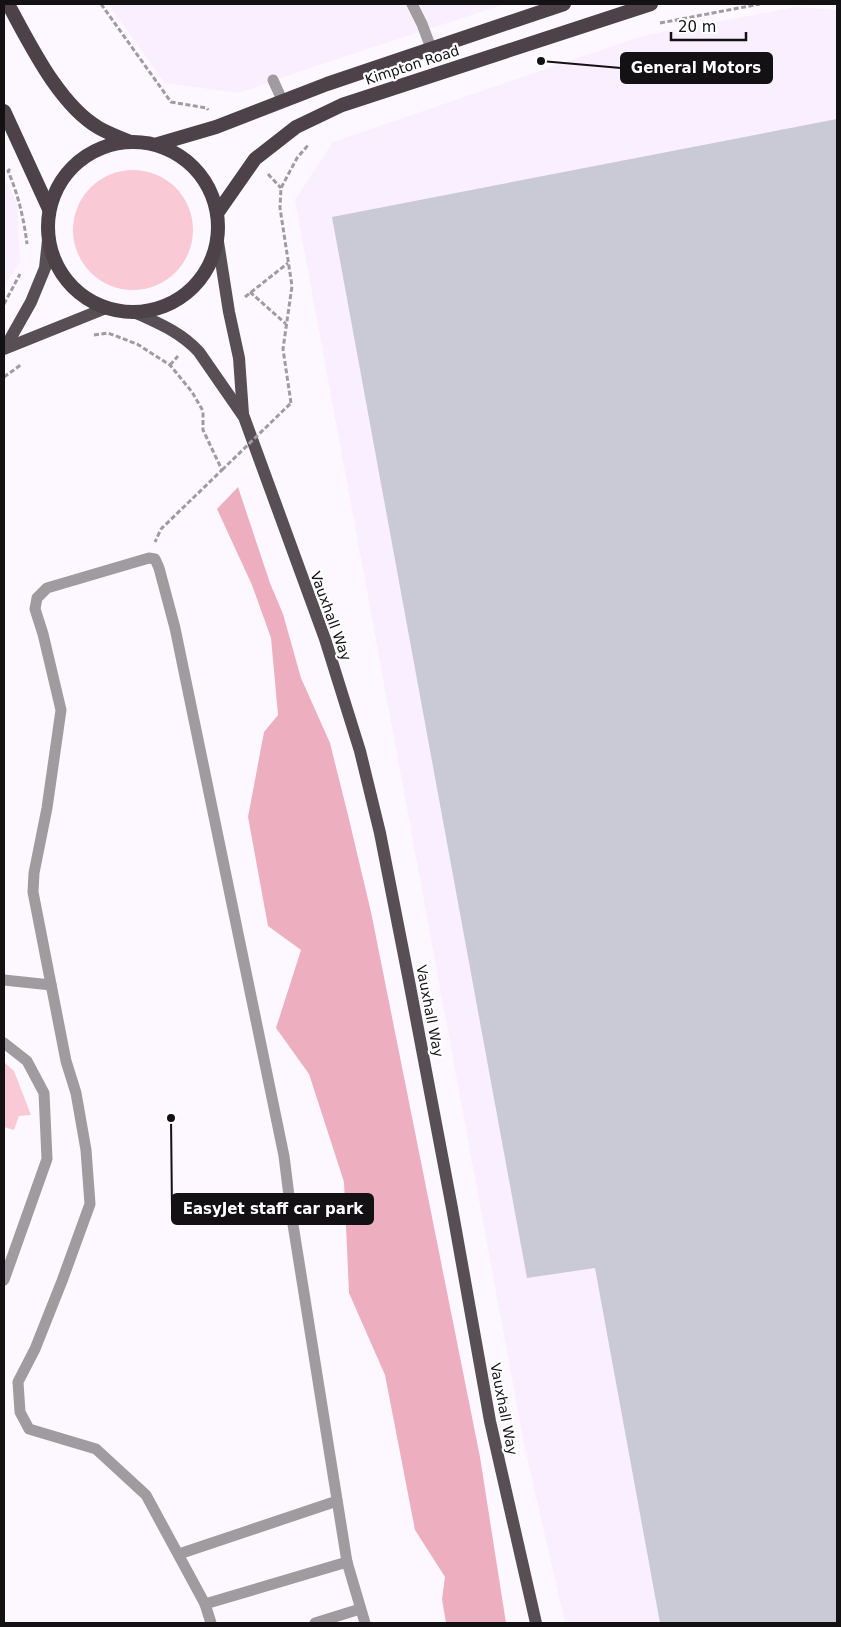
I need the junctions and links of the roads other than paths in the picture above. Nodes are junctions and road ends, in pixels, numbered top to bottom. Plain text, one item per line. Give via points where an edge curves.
1 (8, 4) edge
2 (412, 4) edge
3 (564, 4) edge
4 (651, 4) edge
5 (431, 48) junction
6 (273, 80) dead end
7 (283, 102) junction
8 (4, 111) edge
9 (128, 141) junction
10 (158, 144) junction
11 (49, 209) junction
12 (218, 212) junction
13 (48, 240) junction
14 (218, 242) junction
15 (106, 308) junction
16 (134, 312) junction
17 (4, 348) edge
18 (244, 417) junction
19 (4, 980) edge
20 (51, 985) junction
21 (4, 1043) edge
22 (4, 1280) edge
23 (337, 1502) junction
24 (179, 1554) junction
25 (347, 1562) junction
26 (205, 1604) junction
27 (360, 1609) junction
28 (211, 1623) edge
29 (315, 1623) edge
30 (365, 1623) edge
31 (536, 1623) edge

1 - 9 highway via 54,82 79,112 99,128
2 - 5 lane
3 - 5 highway, Kimpton Road
4 - 12 highway, Kimpton Road via 342,105 296,127 255,159
5 - 7 highway, Kimpton Road
6 - 7 lane
7 - 10 highway, Kimpton Road
8 - 11 highway
9 - 10 highway
9 - 11 highway via 100,147 77,162 59,183
10 - 12 highway via 180,154 198,170 211,190
11 - 13 highway
12 - 14 highway
13 - 15 highway via 55,262 67,282 85,298
13 - 17 main road via 46,268 31,302
14 - 16 highway via 210,264 197,284 179,299 157,309
14 - 18 main road, Vauxhall Way via 239,358
15 - 16 highway
15 - 17 main road
16 - 18 main road, Vauxhall Way via 167,327 192,344
18 - 31 main road, Vauxhall Way via 325,639 360,751 380,834 490,1421
19 - 20 lane
20 - 23 lane via 34,892 34,873 61,710 34,609 37,598 46,588 149,558 155,559 175,628 284,1156
20 - 24 lane via 66,1061 76,1093 86,1150 90,1204 59,1290 18,1382 20,1412 29,1429 96,1449 146,1495
21 - 22 lane via 27,1061 44,1093 47,1159
23 - 24 lane
23 - 25 lane
24 - 26 lane
25 - 26 lane
25 - 27 lane
26 - 28 lane
27 - 29 lane
27 - 30 lane

